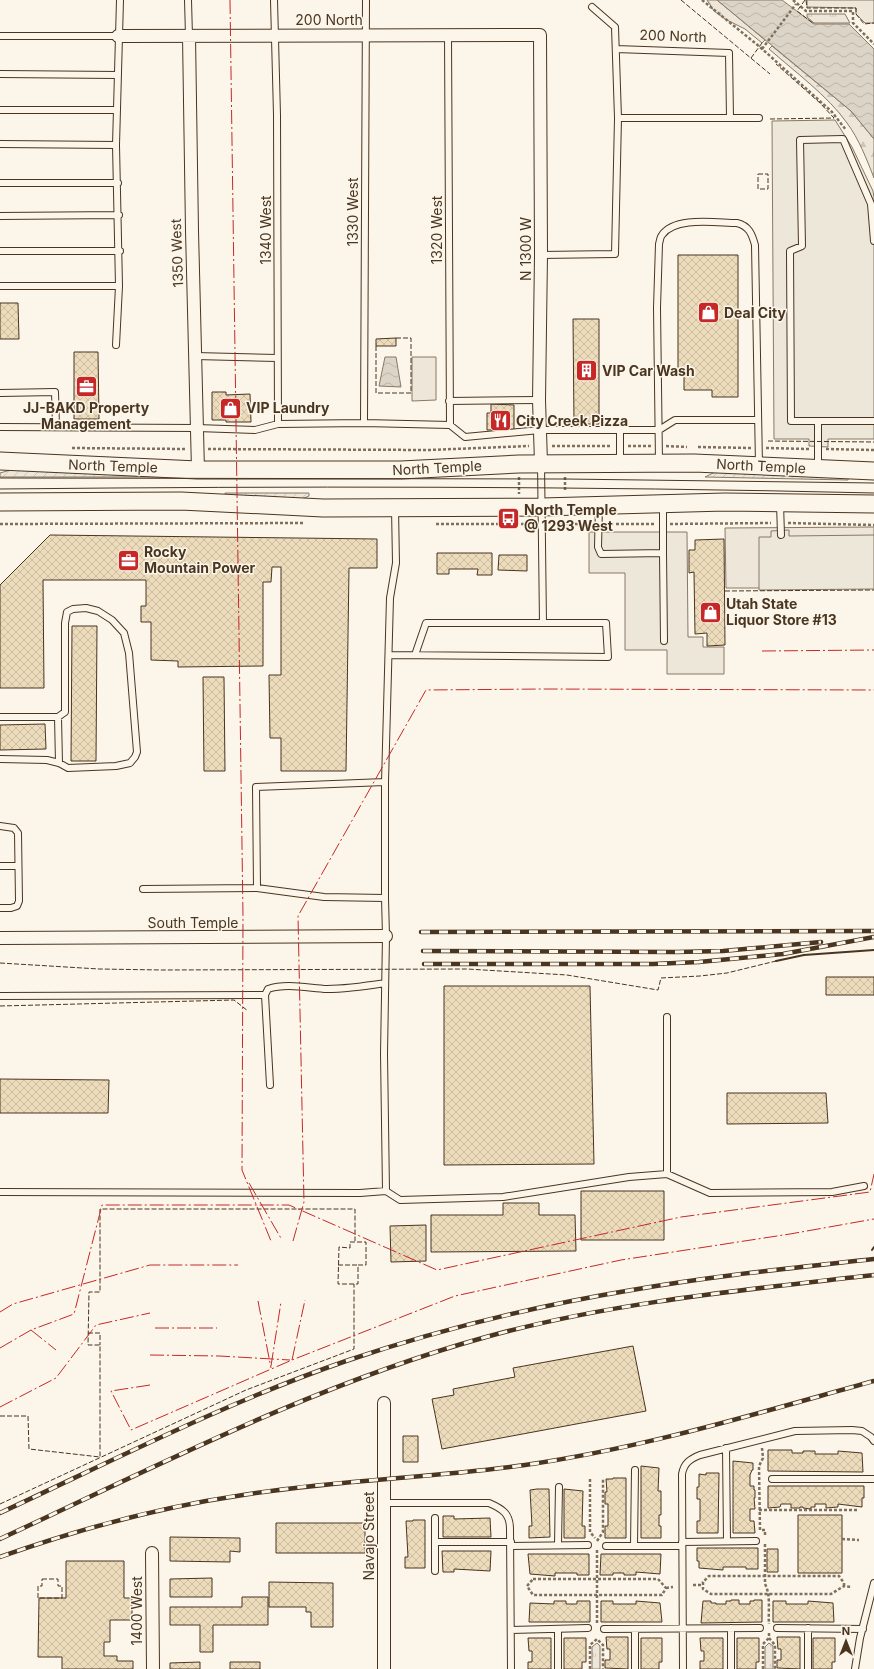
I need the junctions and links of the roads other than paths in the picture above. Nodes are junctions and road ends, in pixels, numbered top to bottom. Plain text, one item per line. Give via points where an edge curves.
1 (120, 0) edge
2 (188, 0) edge
3 (274, 0) edge
4 (366, 0) edge
5 (592, 7) dead end
6 (366, 35) junction
7 (448, 35) junction
8 (540, 35) joint
9 (0, 36) edge
10 (118, 36) junction
11 (189, 36) junction
12 (275, 36) junction
13 (616, 49) junction
14 (0, 74) edge
15 (118, 74) junction
16 (0, 110) edge
17 (117, 110) junction
18 (618, 118) junction
19 (730, 118) junction
20 (759, 118) dead end
21 (0, 144) edge
22 (116, 145) junction
23 (0, 183) edge
24 (118, 183) junction
25 (119, 215) junction
26 (0, 216) edge
27 (874, 241) edge
28 (120, 250) junction
29 (0, 251) edge
30 (541, 255) junction
31 (0, 286) edge
32 (119, 286) junction
33 (116, 344) dead end
34 (196, 356) junction
35 (277, 358) junction
36 (0, 393) edge
37 (539, 400) junction
38 (449, 401) junction
39 (758, 420) junction
40 (874, 421) edge
41 (818, 422) junction
42 (364, 423) junction
43 (278, 424) junction
44 (450, 425) junction
45 (0, 427) edge
46 (56, 427) junction
47 (197, 428) junction
48 (540, 430) junction
49 (620, 430) junction
50 (659, 430) junction
51 (0, 462) edge
52 (541, 463) junction
53 (620, 463) junction
54 (659, 463) junction
55 (760, 466) junction
56 (818, 469) junction
57 (198, 470) junction
58 (874, 471) edge
59 (0, 502) edge
60 (780, 502) junction
61 (663, 503) junction
62 (874, 504) edge
63 (599, 505) junction
64 (394, 507) junction
65 (542, 507) junction
66 (781, 535) dead end
67 (663, 553) junction
68 (543, 622) junction
69 (664, 640) dead end
70 (388, 655) junction
71 (415, 655) junction
72 (0, 717) edge
73 (58, 717) junction
74 (0, 760) edge
75 (59, 763) junction
76 (385, 782) junction
77 (0, 826) edge
78 (0, 866) edge
79 (18, 866) junction
80 (257, 888) junction
81 (143, 889) dead end
82 (385, 898) junction
83 (0, 908) edge
84 (386, 936) junction
85 (0, 938) edge
86 (385, 983) junction
87 (265, 995) junction
88 (0, 996) edge
89 (667, 1017) dead end
90 (270, 1086) dead end
91 (667, 1174) junction
92 (864, 1186) dead end
93 (386, 1191) junction
94 (0, 1192) edge
95 (384, 1403) dead end
96 (874, 1441) edge
97 (726, 1448) junction
98 (635, 1470) dead end
99 (772, 1478) dead end
100 (874, 1479) edge
101 (559, 1487) dead end
102 (384, 1503) junction
103 (435, 1518) dead end
104 (727, 1541) junction
105 (756, 1541) dead end
106 (435, 1542) junction
107 (511, 1544) junction
108 (682, 1544) junction
109 (558, 1545) junction
110 (588, 1545) dead end
111 (606, 1546) dead end
112 (634, 1546) junction
113 (152, 1552) dead end
114 (435, 1570) dead end
115 (874, 1583) edge
116 (588, 1628) dead end
117 (683, 1628) junction
118 (731, 1628) junction
119 (760, 1628) dead end
120 (777, 1628) dead end
121 (808, 1628) junction
122 (558, 1629) junction
123 (604, 1629) dead end
124 (635, 1629) junction
125 (863, 1629) junction
126 (511, 1630) junction
127 (152, 1669) edge
128 (384, 1669) edge
129 (511, 1669) edge
130 (558, 1669) edge
131 (635, 1669) edge
132 (683, 1669) edge
133 (731, 1669) edge
134 (808, 1669) edge
135 (855, 1669) edge

1 - 10 lane
2 - 11 lane
3 - 12 lane, 1340 West
4 - 6 lane, 1330 West
5 - 13 lane via 615,27
6 - 7 street, 200 North
6 - 12 street, 200 North
6 - 42 lane, 1330 West
7 - 8 street, 200 North
7 - 38 lane, 1320 West
8 - 30 street, N 1300 W
9 - 10 lane
10 - 11 street, 200 North
10 - 15 lane
11 - 12 street, 200 North
11 - 34 street, 1350 West
12 - 35 lane, 1340 West via 278,115
13 - 18 lane
13 - 19 lane, 200 North via 729,54
14 - 15 lane
15 - 17 lane
16 - 17 lane
17 - 22 lane
18 - 19 lane
18 - 30 lane via 615,254
19 - 20 lane
21 - 22 lane
22 - 24 lane
23 - 24 lane
24 - 25 lane
25 - 26 lane
25 - 28 lane
27 - 41 lane via 871,204 843,139 800,140 802,246 790,251 791,421
28 - 29 lane
28 - 32 lane
30 - 37 street, N 1300 W
31 - 32 lane
32 - 33 lane
34 - 35 lane
34 - 47 street, 1350 West
35 - 43 lane, 1340 West
36 - 46 lane via 55,392
37 - 38 lane
37 - 48 street, N 1300 W
38 - 44 lane, 1320 West
39 - 50 lane via 675,420
39 - 50 lane via 755,245 752,234 737,223 684,222 673,226 662,235 659,244
39 - 55 lane
40 - 41 lane
41 - 56 lane
42 - 43 lane
42 - 44 lane
43 - 47 lane via 255,430
44 - 48 lane via 465,436
45 - 46 lane
46 - 47 lane
47 - 57 street, 1350 West
48 - 49 lane
48 - 52 street, N 1300 W
49 - 50 lane
49 - 53 lane
50 - 54 lane
51 - 57 main road, North Temple
52 - 53 main road, North Temple
52 - 57 main road, North Temple via 401,470
52 - 65 lane
53 - 54 main road, North Temple
54 - 55 main road, North Temple
55 - 56 main road, North Temple
56 - 58 main road, North Temple
59 - 64 main road via 181,501 323,508
60 - 61 main road
60 - 62 main road
60 - 66 lane
61 - 63 main road
61 - 67 lane
63 - 65 main road
63 - 67 lane via 598,547 601,554
64 - 65 main road
64 - 70 lane via 396,563 390,598
65 - 68 lane
67 - 69 lane
68 - 71 lane via 426,623
68 - 71 lane via 606,622 608,657
70 - 71 lane
70 - 76 lane
72 - 73 lane
73 - 75 lane
73 - 75 lane via 65,712 67,612 86,608 112,620 124,633 130,653 137,752 130,763 116,766 68,768
74 - 75 lane via 47,760
76 - 80 lane via 256,787
76 - 82 lane
77 - 79 lane via 14,828 18,833
78 - 79 lane
79 - 83 lane via 17,906
80 - 81 lane
80 - 82 lane via 324,897
82 - 84 lane
84 - 85 street, South Temple
84 - 86 lane
86 - 87 lane via 328,989 274,987 268,989
86 - 93 lane
87 - 88 lane
87 - 90 lane
89 - 91 lane
91 - 92 lane via 710,1193 832,1192
91 - 93 lane via 629,1177 503,1197 400,1200
93 - 94 lane
95 - 102 street, Navajo Street
96 - 97 lane via 862,1431 795,1431
97 - 104 lane
97 - 108 lane via 700,1455 688,1460 685,1465 682,1474
98 - 112 lane
99 - 100 lane
101 - 109 lane
102 - 107 lane via 489,1503 503,1509 508,1515
102 - 128 street, Navajo Street
103 - 106 lane
104 - 105 lane
104 - 108 lane
106 - 107 lane
106 - 114 lane
107 - 109 lane
107 - 126 lane
108 - 112 lane
108 - 117 lane
109 - 110 lane
111 - 112 lane
113 - 127 street, 1400 West
115 - 125 lane
116 - 122 lane
117 - 118 lane
117 - 124 lane
117 - 132 lane
118 - 119 lane
118 - 133 lane
120 - 121 lane
121 - 125 lane
121 - 134 lane
122 - 126 lane
122 - 130 lane
123 - 124 lane
124 - 131 lane
125 - 135 lane
126 - 129 lane

